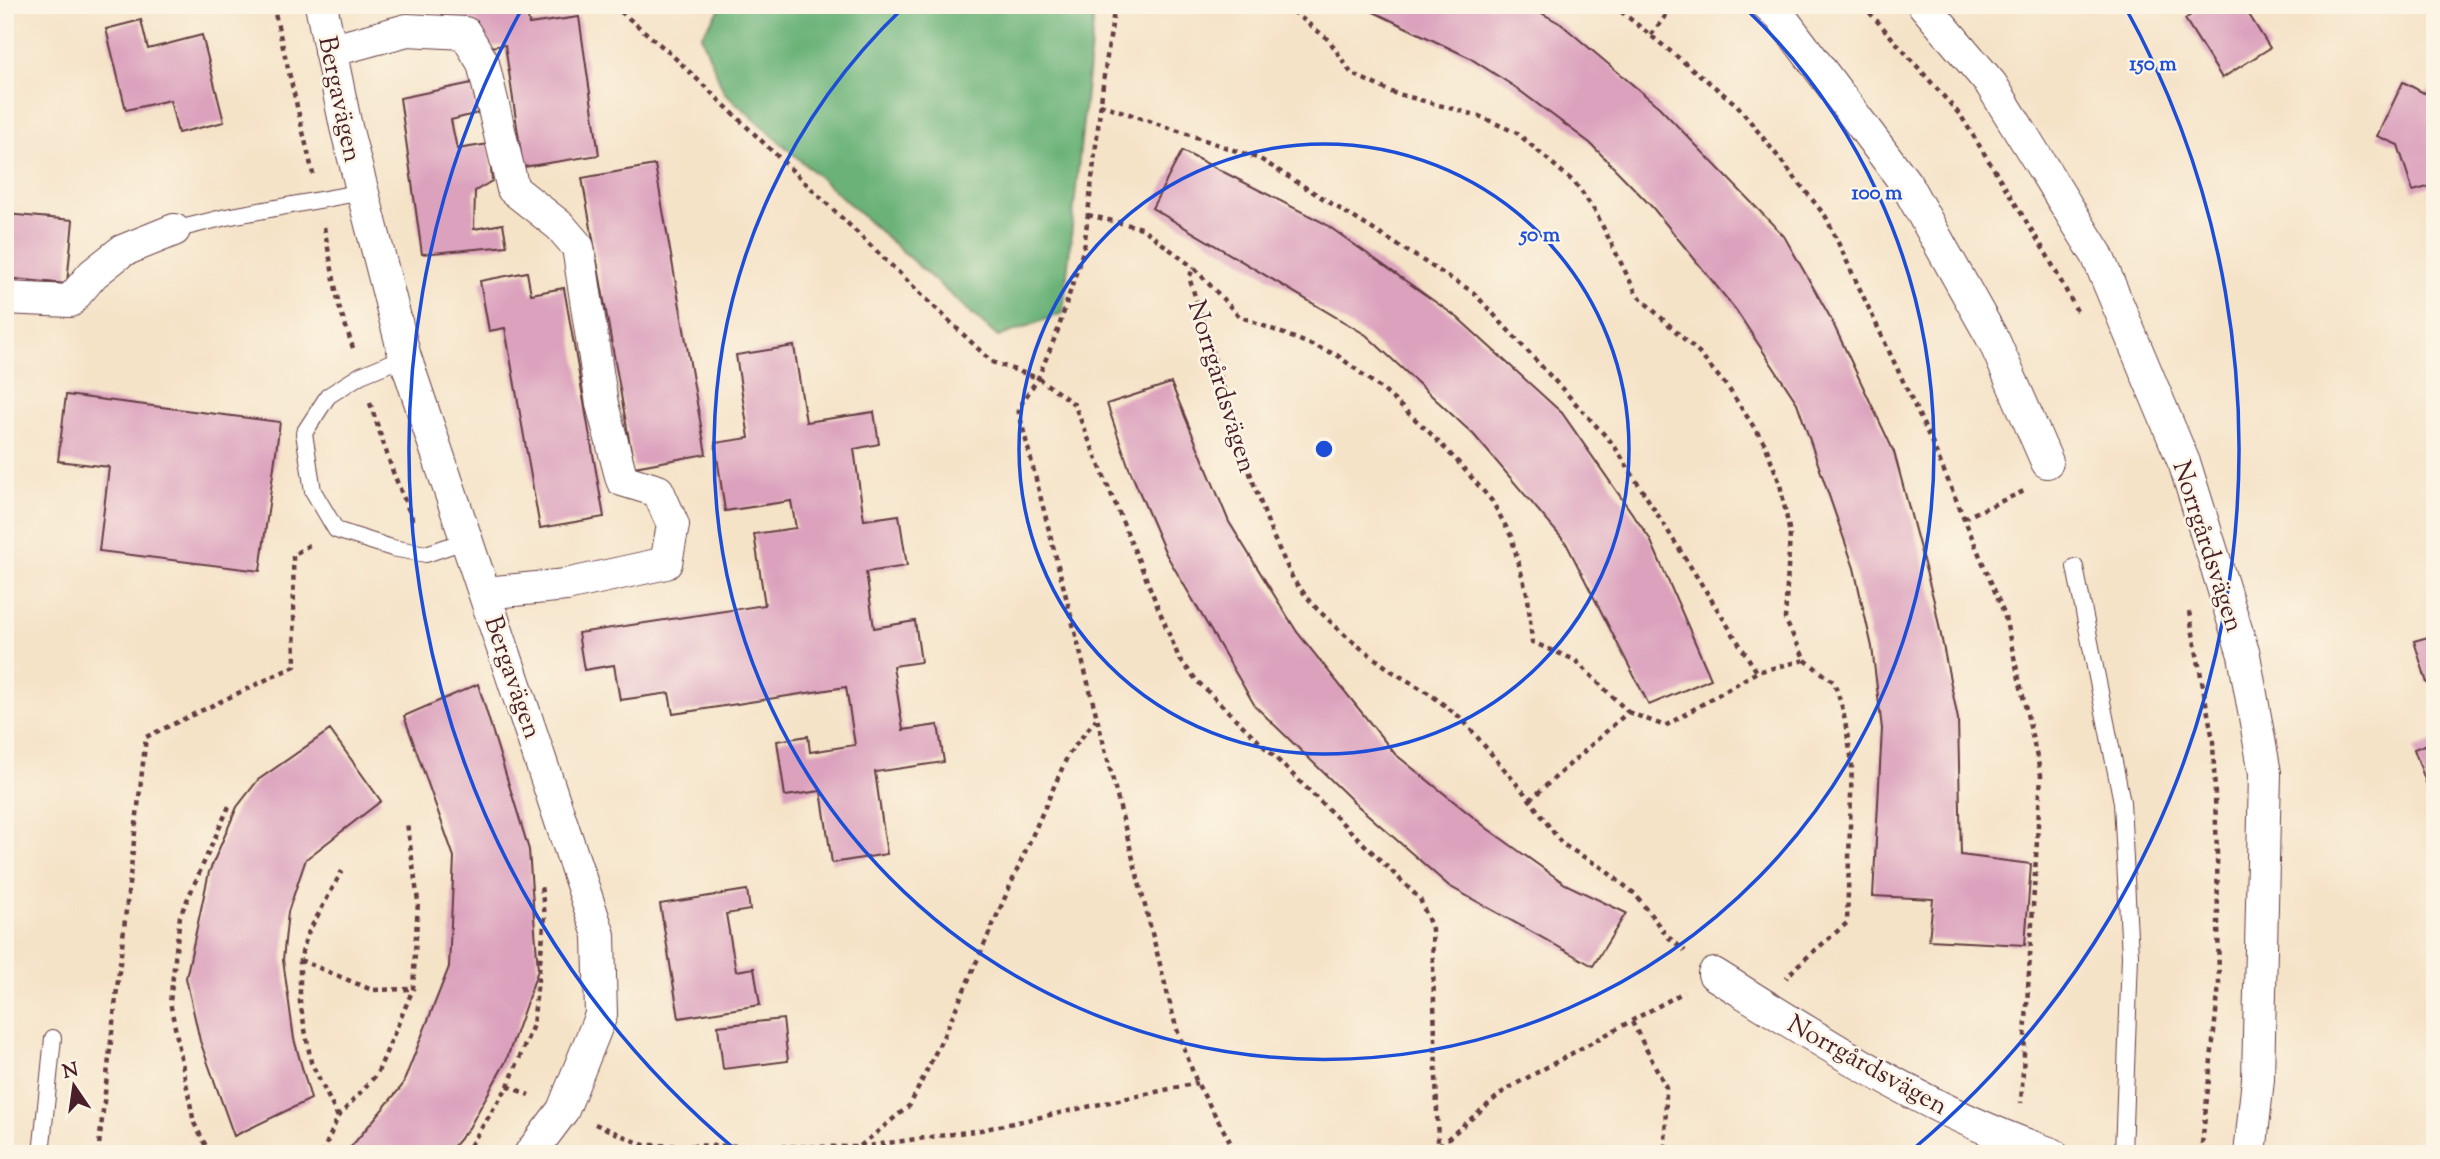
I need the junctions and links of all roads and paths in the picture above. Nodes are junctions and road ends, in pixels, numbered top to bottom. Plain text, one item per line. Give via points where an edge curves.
1 (321, 5) edge
2 (613, 5) edge
3 (1115, 5) edge
4 (1284, 5) edge
5 (1613, 5) edge
6 (1674, 5) edge
7 (1768, 5) edge
8 (1863, 5) edge
9 (1924, 5) edge
10 (1651, 34) junction
11 (330, 51) junction
12 (1100, 104) junction
13 (363, 192) junction
14 (1088, 215) junction
15 (174, 230) joint
16 (1194, 268) junction
17 (5, 298) edge
18 (2084, 323) dead end
19 (405, 357) junction
20 (1038, 378) junction
21 (2047, 462) joint
22 (1964, 518) junction
23 (336, 530) junction
24 (467, 540) junction
25 (2075, 567) dead end
26 (485, 593) junction
27 (2187, 600) dead end
28 (1805, 660) junction
29 (1756, 672) junction
30 (1628, 712) junction
31 (1096, 719) junction
32 (1530, 800) junction
33 (230, 804) dead end
34 (407, 823) dead end
35 (342, 871) dead end
36 (300, 960) junction
37 (1714, 974) junction
38 (413, 989) junction
39 (1763, 1004) junction
40 (1633, 1022) junction
41 (53, 1038) dead end
42 (1197, 1083) junction
43 (508, 1086) dead end
44 (562, 1110) junction
45 (338, 1117) junction
46 (2019, 1143) junction
47 (859, 1147) junction
48 (1438, 1147) junction
49 (41, 1154) edge
50 (98, 1154) edge
51 (211, 1154) edge
52 (322, 1154) edge
53 (530, 1154) edge
54 (1237, 1154) edge
55 (1434, 1154) edge
56 (1665, 1154) edge
57 (2052, 1154) edge
58 (2123, 1154) edge
59 (2201, 1154) edge
60 (2250, 1154) edge

1 - 11 street, Bergavägen
2 - 20 path via 671,54 992,362
3 - 12 path
4 - 28 path, Norrgårdsvägen via 1329,40 1351,73 1391,92 1479,116 1517,133 1575,183 1595,211 1637,295 1730,389 1765,444 1780,484 1790,534 1785,619
5 - 10 path
6 - 10 path
7 - 21 street via 1906,184 1994,341
8 - 18 path via 1961,116
9 - 60 street, Norrgårdsvägen via 1991,85 2097,255 2185,465 2244,655 2265,772 2258,1079
10 - 22 path via 1737,105 1826,217
11 - 13 street, Bergavägen
11 - 26 street via 407,30 465,33 483,63 513,189 560,226 578,247 602,404 622,480 657,491 673,526 666,563 566,585
12 - 14 path
12 - 29 path via 1260,159 1473,292 1613,444
13 - 15 lane, Bergavägen
13 - 19 street, Bergavägen
14 - 16 path via 1142,228
14 - 20 path via 1084,248
15 - 17 street, Bergavägen via 122,251 93,274 70,301
16 - 30 path, Norrgårdsvägen via 1239,316 1337,355 1429,432 1492,501 1511,536 1528,597 1532,642 1575,660
16 - 32 path, Norrgårdsvägen via 1189,277 1251,476 1294,581 1349,639 1462,719
19 - 23 lane via 361,375 328,396 304,433 313,491
19 - 24 street, Bergavägen
20 - 31 path via 1018,410
20 - 48 path via 1074,404 1180,658 1198,682 1420,899 1432,929
21 - 22 path via 2038,485
22 - 46 path via 2004,613 2041,775
23 - 24 lane via 426,554
23 - 50 path via 293,555 295,666 146,737
24 - 26 street, Bergavägen
25 - 58 lane via 2122,802 2130,956
26 - 44 street, Bergavägen via 599,935 601,1015
27 - 59 path via 2213,740 2217,854 2219,985
28 - 29 path
28 - 39 path, Norrgårdsvägen via 1834,682 1852,762 1847,923 1797,965
29 - 30 path via 1665,726
30 - 32 path
31 - 42 path via 1176,1027
31 - 47 path via 1068,755 910,1105
32 - 37 path, Norrgårdsvägen via 1562,844 1635,894 1667,936
33 - 51 path via 180,916 170,1002 194,1123
34 - 38 path via 418,901
35 - 36 path via 307,935
36 - 38 path via 372,990
36 - 45 path via 300,1002 310,1062
37 - 39 street, Norrgårdsvägen
37 - 40 path
38 - 45 path via 377,1074
39 - 46 street, Norrgårdsvägen via 1907,1092
40 - 48 path via 1505,1090
40 - 56 path via 1666,1087
41 - 49 lane
42 - 47 path via 981,1130
42 - 54 path
43 - 44 path
44 - 47 path via 644,1145
44 - 53 street, Bergavägen
45 - 52 path
46 - 57 street, Norrgårdsvägen
48 - 55 path

